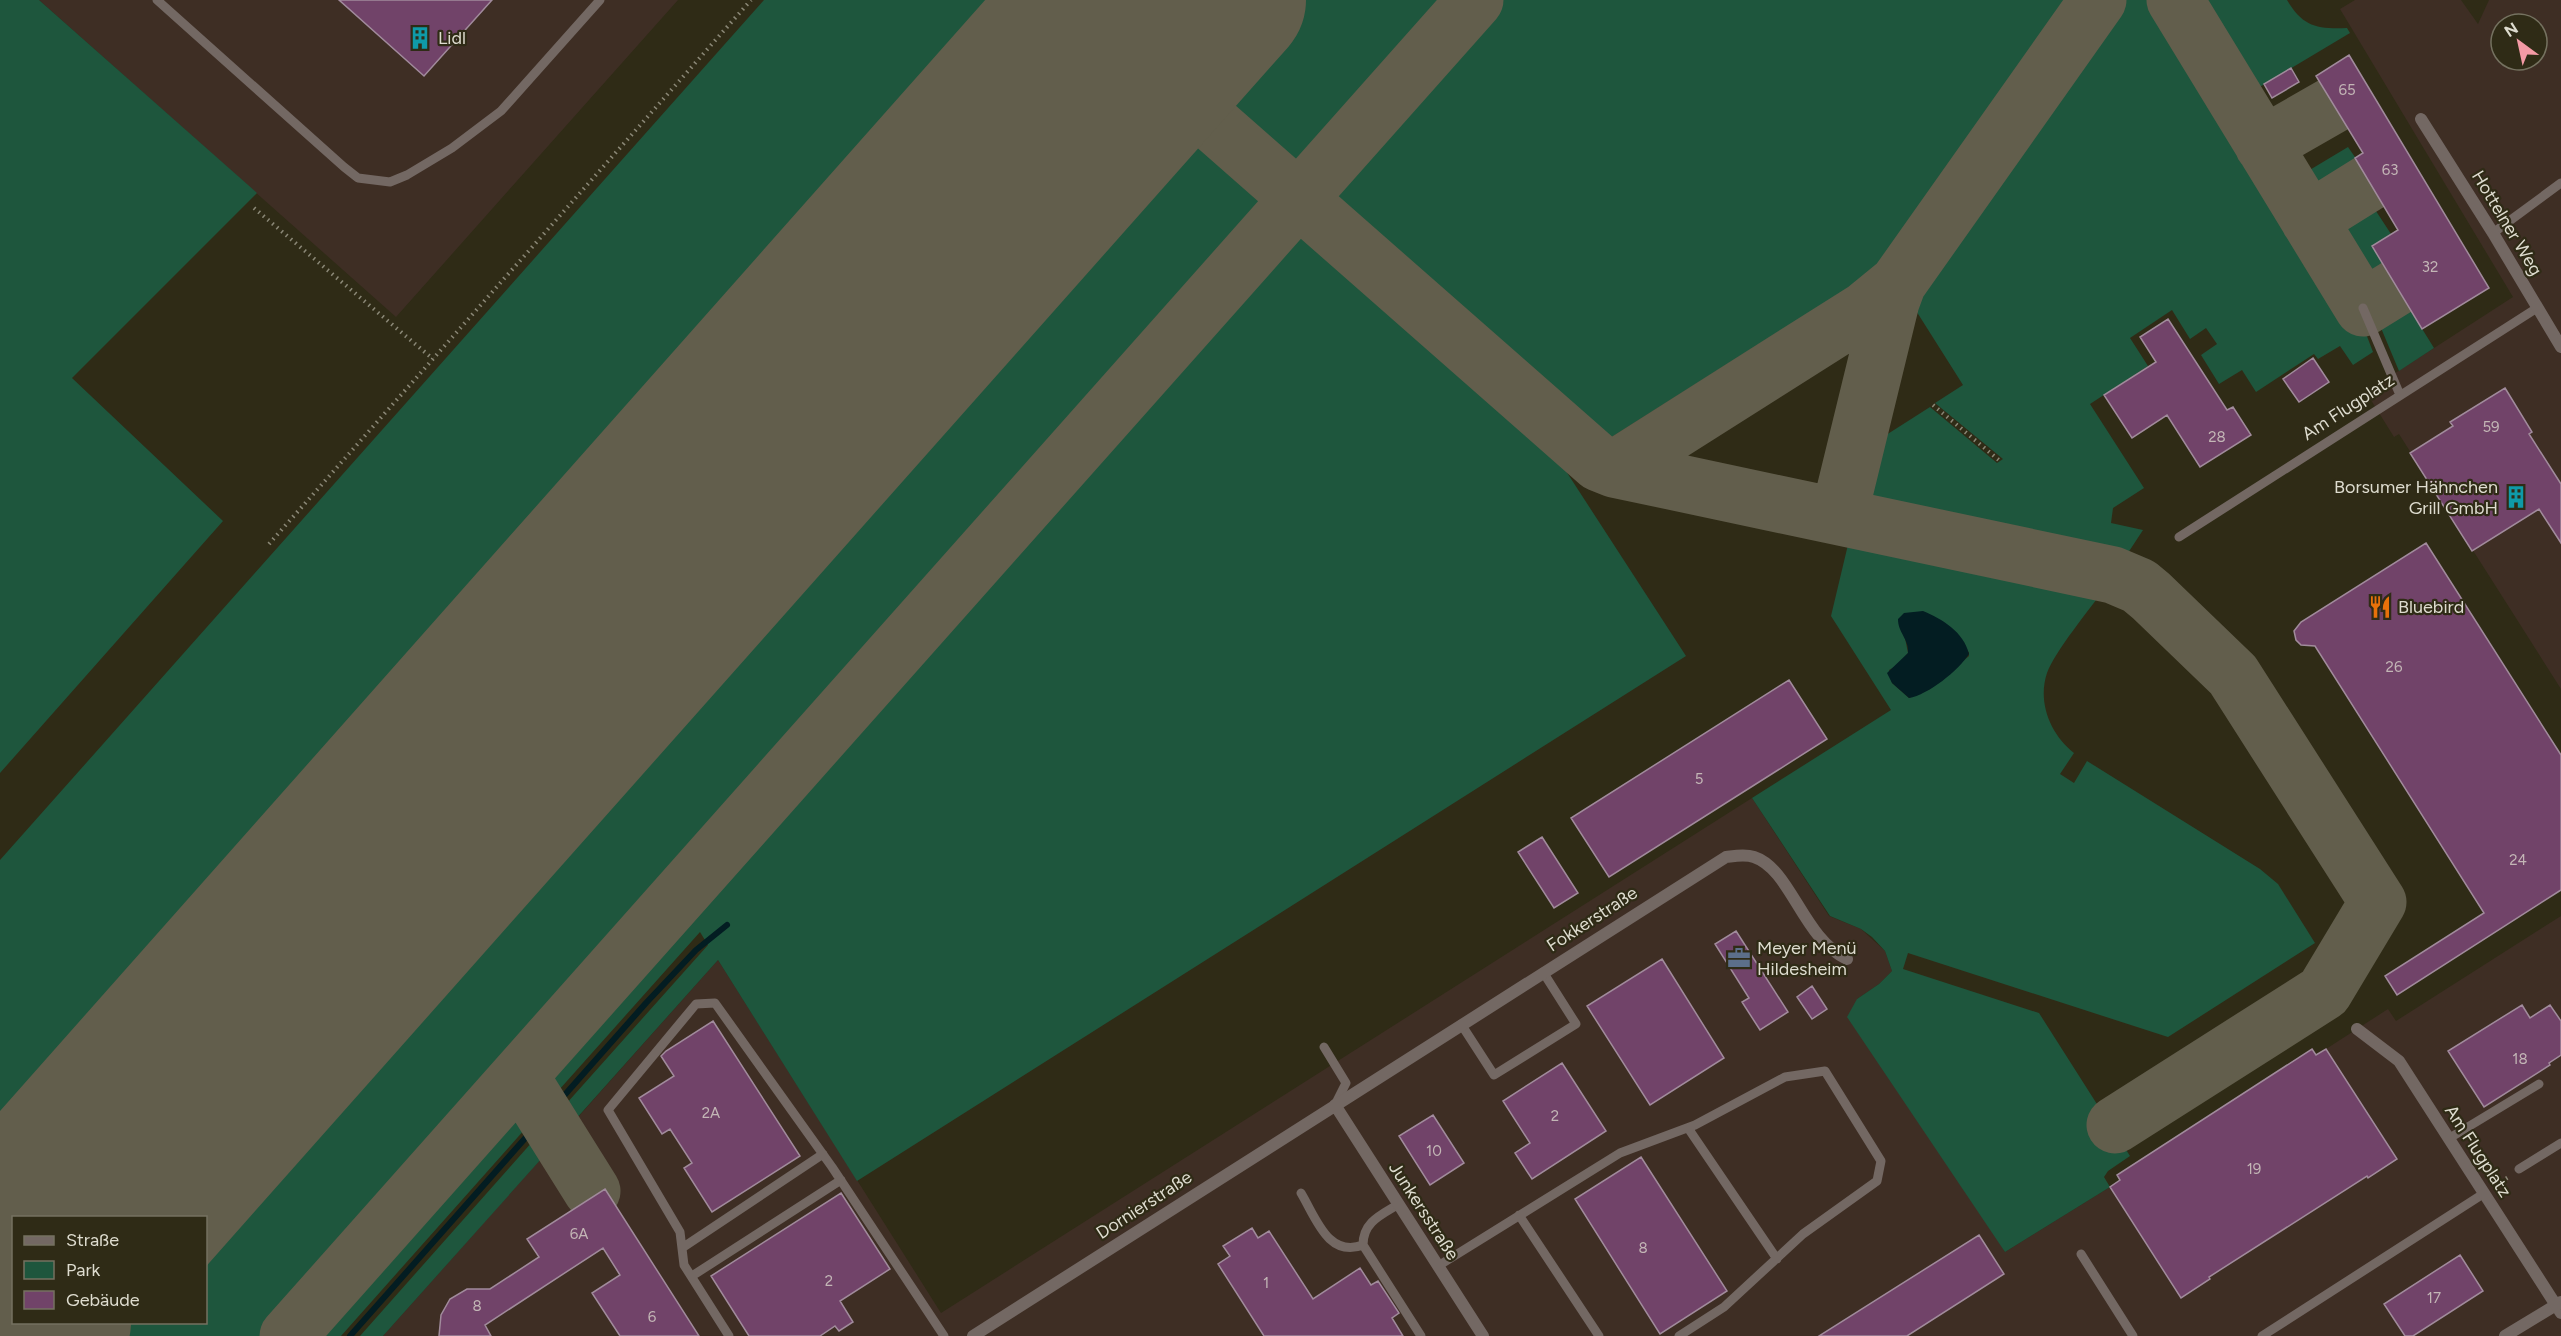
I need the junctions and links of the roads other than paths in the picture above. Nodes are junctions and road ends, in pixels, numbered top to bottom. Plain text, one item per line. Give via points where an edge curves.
1 (157, 0) edge
2 (600, 0) edge
3 (2421, 119) dead end
4 (2561, 183) edge
5 (2493, 233) junction
6 (2363, 308) dead end
7 (2537, 308) junction
8 (2561, 347) edge
9 (2400, 395) junction
10 (2179, 537) dead end
11 (1848, 959) dead end
12 (1543, 972) junction
13 (1461, 1024) junction
14 (2357, 1029) dead end
15 (1324, 1047) dead end
16 (2539, 1084) dead end
17 (1335, 1105) junction
18 (1688, 1128) junction
19 (2448, 1139) junction
20 (2561, 1143) edge
21 (823, 1154) junction
22 (2519, 1169) road end
23 (841, 1180) junction
24 (1301, 1193) dead end
25 (2483, 1194) junction
26 (1399, 1204) junction
27 (1519, 1215) junction
28 (1363, 1245) junction
29 (682, 1248) junction
30 (2080, 1254) dead end
31 (1777, 1258) junction
32 (1438, 1266) junction
33 (692, 1276) junction
34 (2559, 1307) edge
35 (729, 1336) edge
36 (944, 1336) edge
37 (973, 1336) edge
38 (1421, 1336) edge
39 (1483, 1336) edge
40 (1599, 1336) edge
41 (1678, 1336) edge
42 (2133, 1336) edge
43 (2262, 1336) edge
44 (2505, 1336) edge

1 - 2 lane via 344,167 358,178 382,182 407,175 452,148 501,111
3 - 5 street, Hottelner Weg
4 - 5 lane
5 - 7 street, Hottelner Weg
6 - 9 lane
7 - 8 street, Hottelner Weg
7 - 9 lane, Am Flugplatz
9 - 10 lane, Am Flugplatz
11 - 12 street, Fokkerstraße via 1821,940 1770,866 1742,855 1719,860
12 - 13 street, Fokkerstraße
12 - 13 lane via 1575,1024 1494,1075
13 - 17 street, Fokkerstraße
14 - 19 street, Am Flugplatz via 2399,1061
15 - 17 lane via 1346,1083
16 - 19 lane
17 - 26 street, Junkersstraße
17 - 37 street, Dornierstraße
18 - 27 lane via 1620,1153
18 - 31 lane
18 - 31 lane via 1785,1077 1826,1071 1881,1161 1877,1181 1803,1234
19 - 25 street, Am Flugplatz
20 - 22 lane
21 - 23 lane
21 - 29 lane
21 - 29 lane via 715,1003 696,1004 608,1110 680,1232
23 - 33 lane
23 - 36 lane
24 - 28 lane via 1330,1240 1348,1249
25 - 34 street, Am Flugplatz
25 - 43 lane
26 - 28 lane via 1367,1225
26 - 32 street, Junkersstraße
27 - 32 lane
27 - 40 lane
28 - 38 lane
29 - 33 lane via 684,1264
30 - 42 lane
31 - 41 lane via 1724,1307
32 - 39 street, Junkersstraße
33 - 35 lane
34 - 44 street, Am Flugplatz

